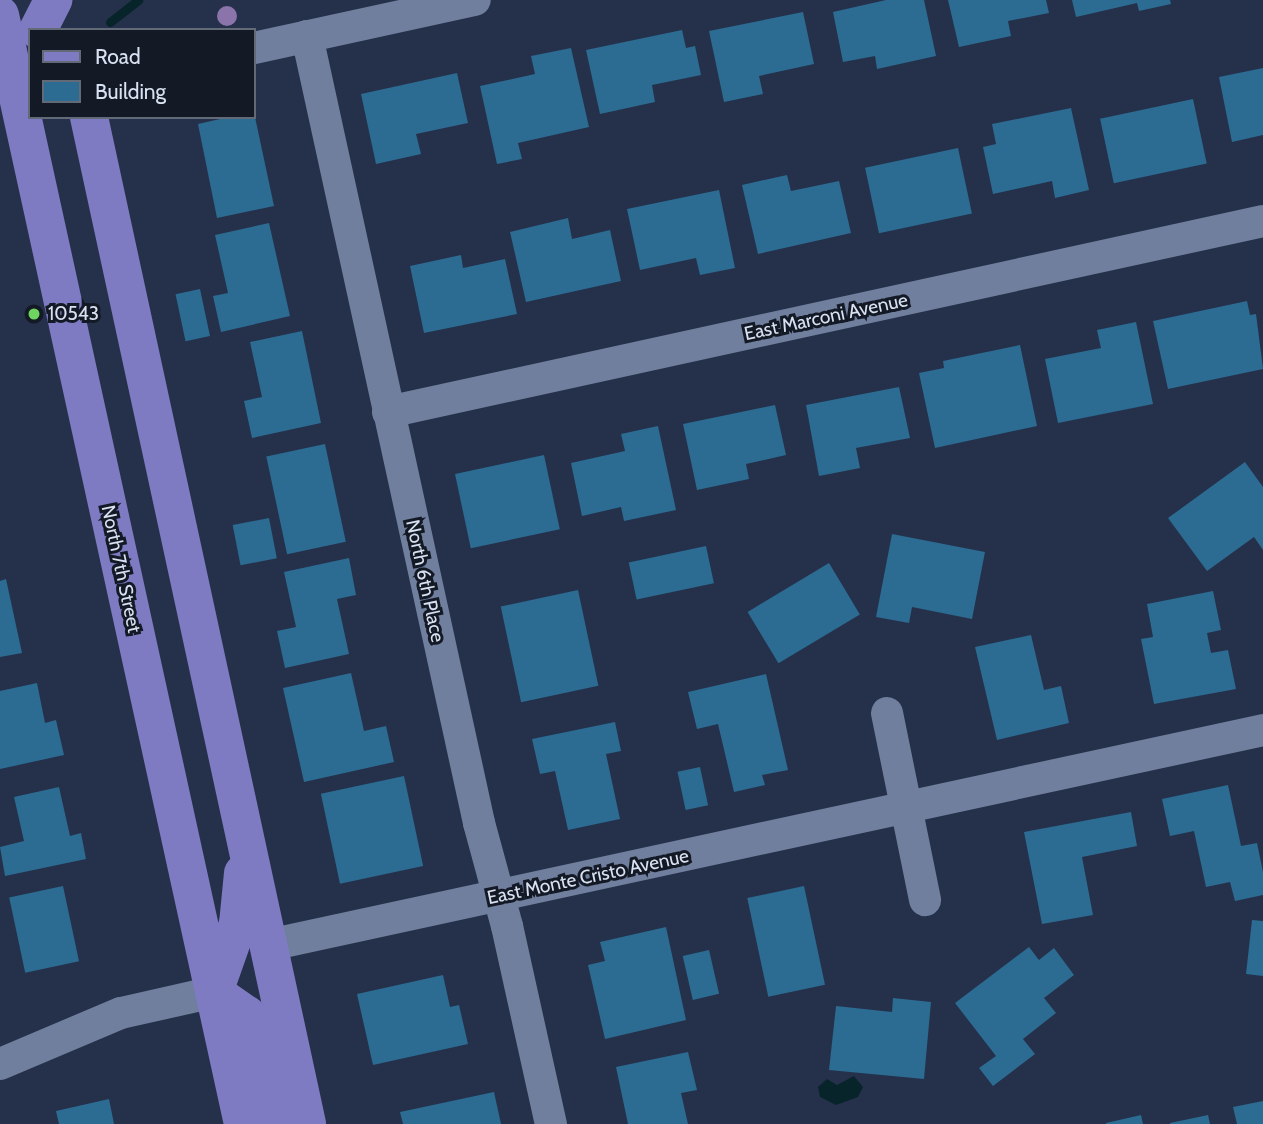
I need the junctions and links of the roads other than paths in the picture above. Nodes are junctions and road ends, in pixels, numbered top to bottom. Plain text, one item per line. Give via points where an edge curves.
1 (53, 0) edge
2 (64, 0) edge
3 (475, 0) edge
4 (0, 15) edge
5 (39, 28) edge
6 (70, 28) edge
7 (307, 36) junction
8 (256, 48) edge
9 (23, 60) edge
10 (28, 84) edge
11 (35, 119) edge
12 (67, 119) edge
13 (89, 119) edge
14 (99, 160) junction
15 (1263, 221) edge
16 (388, 412) junction
17 (887, 713) dead end
18 (1263, 730) edge
19 (906, 807) junction
20 (244, 833) junction
21 (499, 897) junction
22 (925, 900) dead end
23 (269, 945) junction
24 (214, 992) junction
25 (0, 1064) edge
26 (243, 1124) edge
27 (277, 1124) edge
28 (307, 1124) edge
29 (551, 1124) edge

1 - 5 main road
2 - 6 main road
3 - 7 street
4 - 9 main road, North 7th Street
7 - 8 street
7 - 16 street, North 6th Place
9 - 10 main road, North 7th Street
11 - 24 main road, North 7th Street
12 - 14 main road
13 - 14 main road
14 - 20 main road
15 - 16 street, East Marconi Avenue
16 - 21 street, North 6th Place via 478,822
17 - 19 street
18 - 19 street, East Monte Cristo Avenue
19 - 21 street, East Monte Cristo Avenue
19 - 22 street
20 - 23 main road
20 - 24 main road via 237,924
21 - 23 street, East Monte Cristo Avenue
21 - 29 street, North 6th Place
23 - 28 main road
24 - 25 street via 121,1013
24 - 26 main road, North 7th Street
24 - 27 main road via 247,1015

